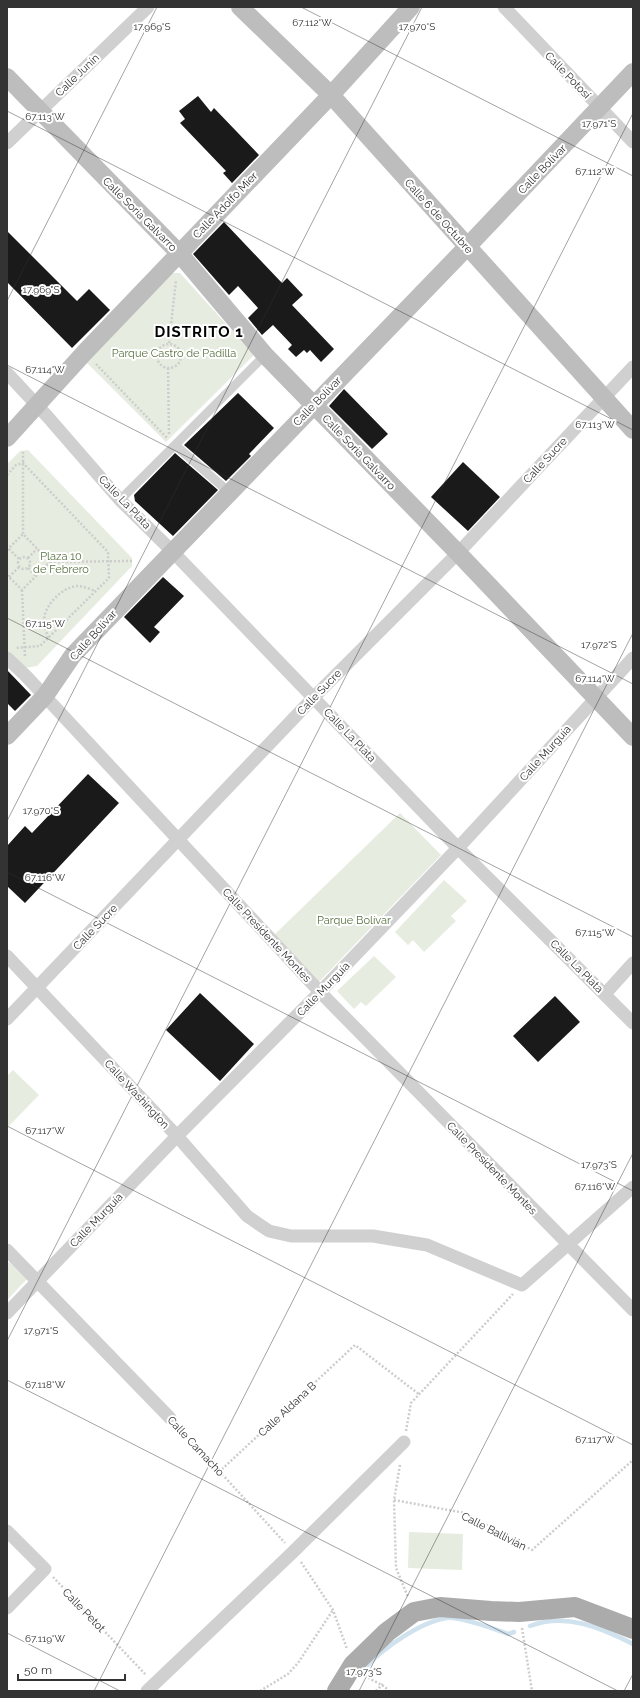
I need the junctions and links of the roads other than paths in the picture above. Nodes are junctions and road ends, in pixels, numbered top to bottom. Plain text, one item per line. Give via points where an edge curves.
1 (148, 7) edge
2 (240, 7) edge
3 (411, 7) edge
4 (504, 7) edge
5 (633, 72) edge
6 (7, 77) edge
7 (330, 95) junction
8 (600, 108) junction
9 (39, 111) junction
10 (633, 142) edge
11 (7, 143) edge
12 (467, 247) junction
13 (179, 253) junction
14 (265, 355) junction
15 (633, 367) edge
16 (7, 373) edge
17 (603, 398) junction
18 (37, 405) junction
19 (313, 405) junction
20 (633, 430) edge
21 (7, 438) edge
22 (175, 445) junction
23 (229, 492) junction
24 (120, 500) junction
25 (172, 551) junction
26 (458, 553) junction
27 (10, 653) edge
28 (633, 658) edge
29 (45, 696) junction
30 (314, 697) junction
31 (596, 698) junction
32 (7, 736) edge
33 (633, 737) edge
34 (179, 840) junction
35 (458, 848) junction
36 (7, 956) edge
37 (633, 963) edge
38 (37, 987) junction
39 (320, 992) junction
40 (605, 994) junction
41 (7, 1020) edge
42 (633, 1023) edge
43 (177, 1136) junction
44 (633, 1187) edge
45 (568, 1245) junction
46 (7, 1250) edge
47 (38, 1280) junction
48 (633, 1310) edge
49 (7, 1313) edge
50 (170, 1418) road end
51 (404, 1442) road end
52 (7, 1531) edge
53 (7, 1608) edge
54 (633, 1629) edge
55 (151, 1687) edge
56 (337, 1691) edge

1 - 9 street, Calle Junín
2 - 7 main road, Calle 6 de Octubre
3 - 7 main road, Calle Adolfo Mier
4 - 8 street, Calle Potosí
5 - 8 main road, Calle Bolívar
6 - 9 main road, Calle Soria Galvarro
7 - 12 main road, Calle 6 de Octubre
7 - 13 main road, Calle Adolfo Mier
8 - 10 street, Calle Potosí
8 - 12 main road, Calle Bolívar
9 - 11 street, Calle Junín
9 - 13 main road, Calle Soria Galvarro
12 - 17 main road, Calle 6 de Octubre
12 - 19 main road, Calle Bolívar
13 - 14 main road, Calle Soria Galvarro
13 - 18 main road, Calle Adolfo Mier
14 - 19 main road, Calle Soria Galvarro
14 - 22 street
15 - 17 street, Calle Sucre
16 - 18 street, Calle La Plata
17 - 20 main road, Calle 6 de Octubre
17 - 26 street, Calle Sucre
18 - 21 main road, Calle Adolfo Mier
18 - 24 street, Calle La Plata
19 - 23 main road, Calle Bolívar
19 - 26 main road, Calle Soria Galvarro
22 - 23 street
22 - 24 street
23 - 25 main road, Calle Bolívar
24 - 25 street, Calle La Plata
25 - 29 main road, Calle Bolívar via 73,655
25 - 30 street, Calle La Plata
26 - 30 street, Calle Sucre
26 - 31 main road, Calle Soria Galvarro
27 - 29 street, Calle Presidente Montes
28 - 31 street, Calle Murguía
29 - 32 main road, Calle Bolívar
29 - 34 street, Calle Presidente Montes
30 - 34 street, Calle Sucre
30 - 35 street, Calle La Plata
31 - 33 main road, Calle Soria Galvarro
31 - 35 street, Calle Murguía
34 - 38 street, Calle Sucre
34 - 39 street, Calle Presidente Montes
35 - 39 street, Calle Murguía
35 - 40 street, Calle La Plata
36 - 38 street, Calle Washington
37 - 40 street
38 - 41 street, Calle Sucre
38 - 43 street, Calle Washington
39 - 43 street, Calle Murguía
39 - 45 street, Calle Presidente Montes
40 - 42 street, Calle La Plata
43 - 45 street, Calle Washington via 247,1216 269,1231 291,1236 373,1236 427,1245 522,1285
43 - 47 street, Calle Murguía
44 - 45 street
45 - 48 street, Calle Presidente Montes
46 - 47 street, Calle Camacho
47 - 49 street, Calle Murguía
47 - 50 street, Calle Camacho
51 - 55 street
52 - 53 street via 45,1569
54 - 56 main road via 575,1607 519,1612 440,1606 414,1612 387,1632 352,1665

